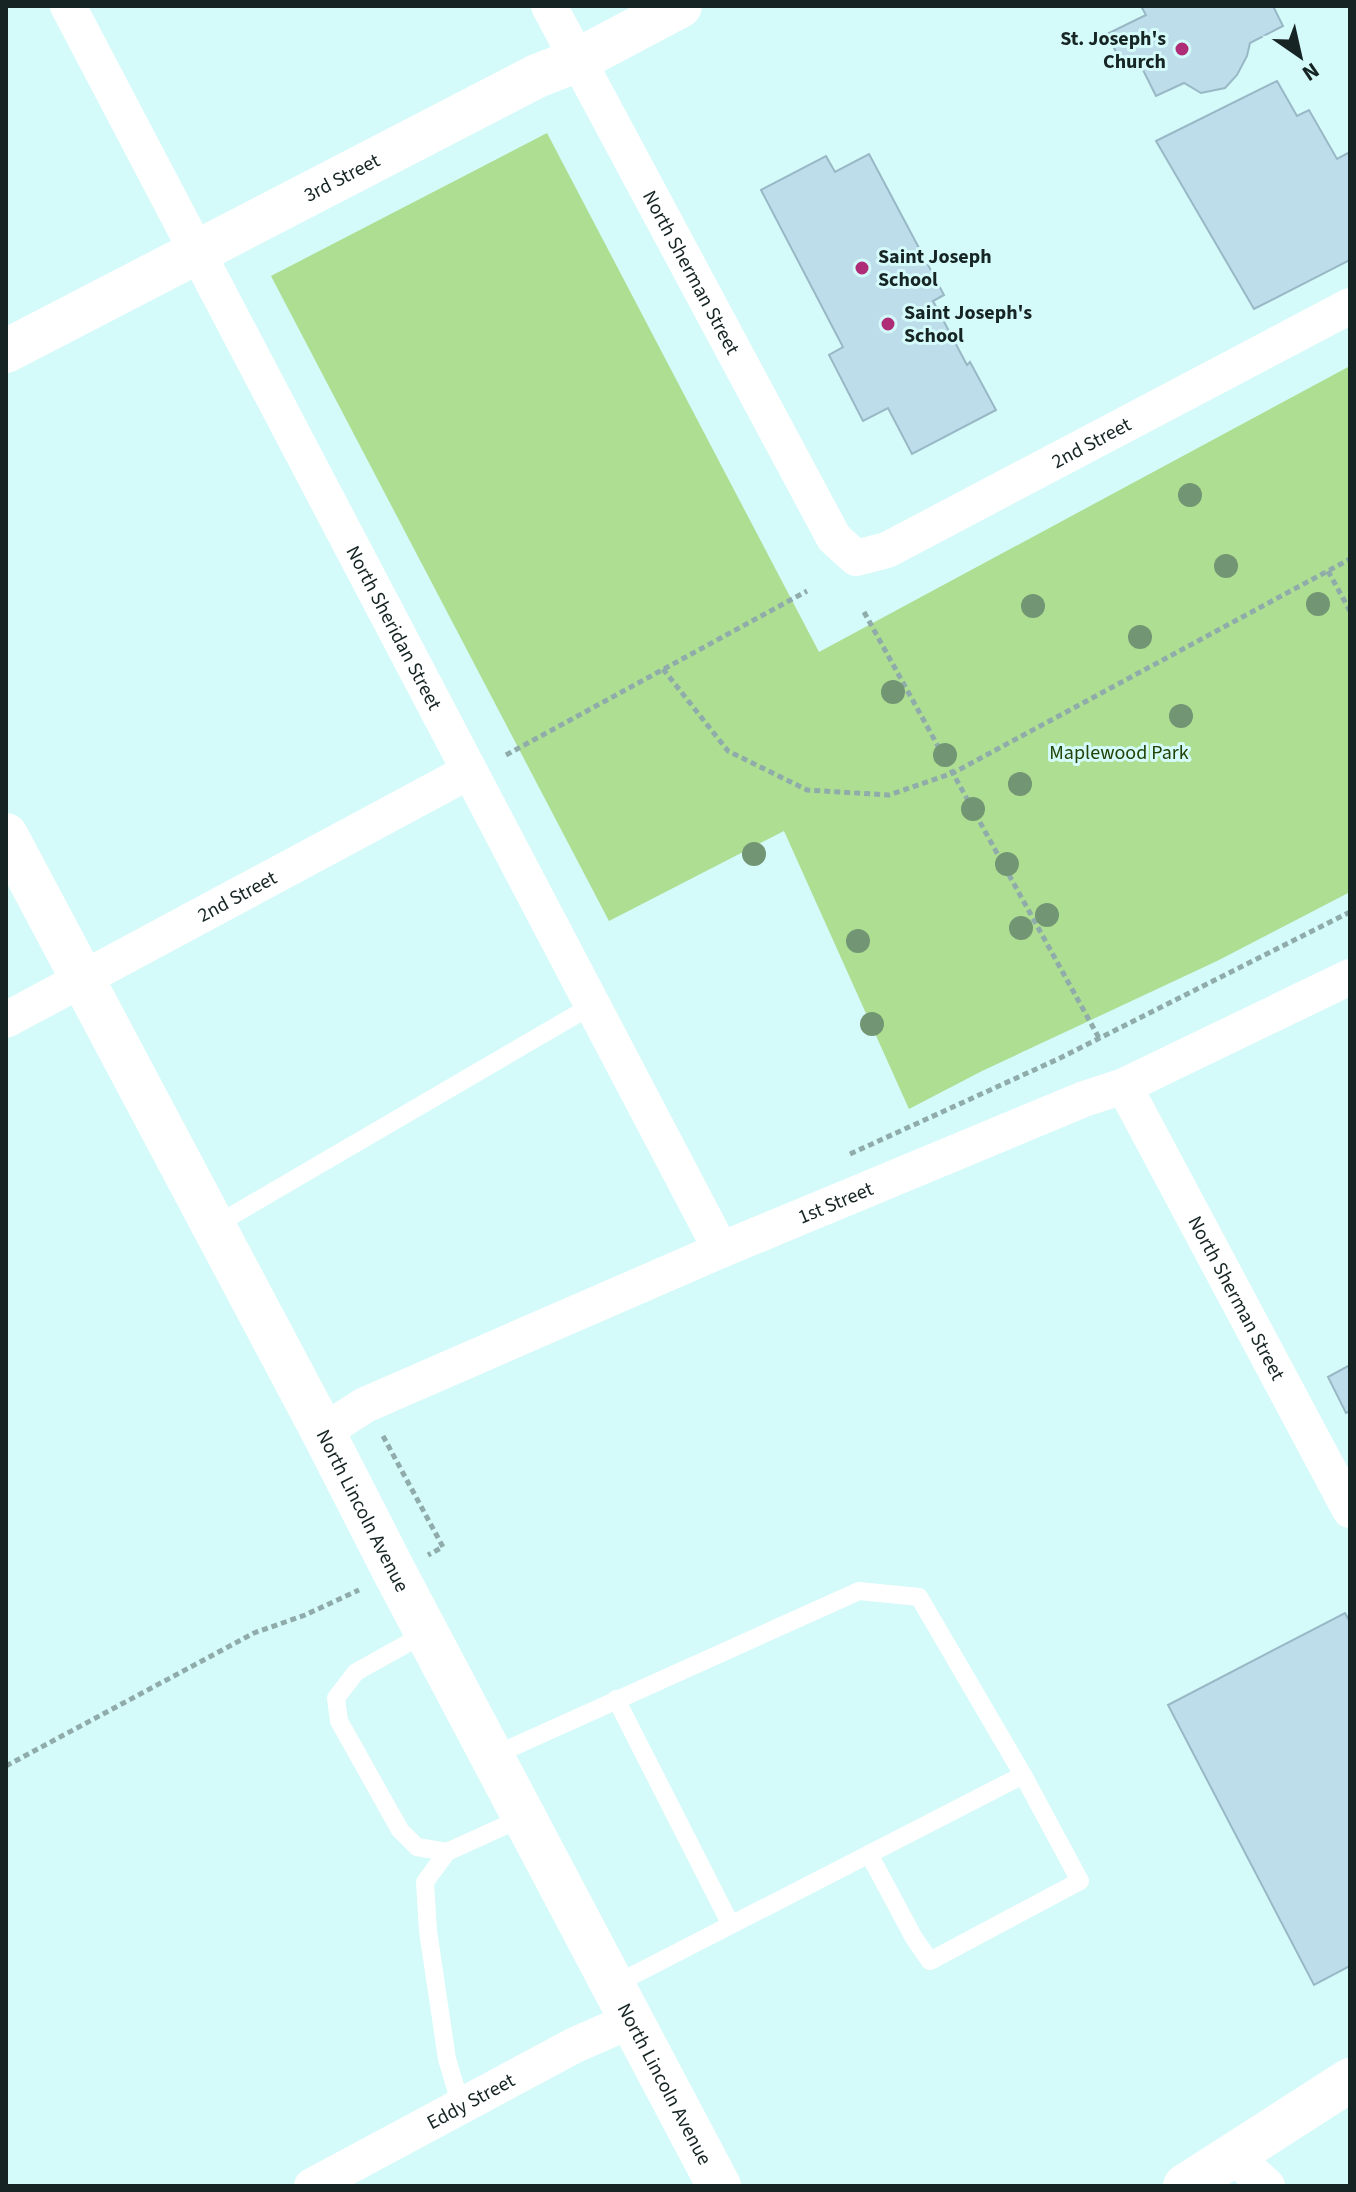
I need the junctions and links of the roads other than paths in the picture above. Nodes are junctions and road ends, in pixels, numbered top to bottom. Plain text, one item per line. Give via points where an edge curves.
1 (68, 6) edge
2 (549, 6) edge
3 (680, 6) edge
4 (578, 60) junction
5 (196, 252) junction
6 (1350, 306) edge
7 (6, 351) edge
8 (834, 538) joint
9 (468, 772) junction
10 (6, 835) edge
11 (1350, 977) edge
12 (84, 979) junction
13 (591, 1006) junction
14 (6, 1020) edge
15 (1124, 1086) junction
16 (214, 1226) junction
17 (721, 1250) junction
18 (323, 1432) junction
19 (1350, 1510) edge
20 (428, 1632) junction
21 (616, 1699) junction
22 (493, 1756) junction
23 (1023, 1775) junction
24 (524, 1817) junction
25 (447, 1852) junction
26 (869, 1854) junction
27 (731, 1925) junction
28 (623, 2002) junction
29 (1350, 2080) edge
30 (461, 2106) junction
31 (1233, 2155) junction
32 (312, 2186) edge
33 (719, 2186) edge
34 (1185, 2186) edge
35 (1267, 2186) edge

1 - 5 street, North Sheridan Street
2 - 4 street, North Sherman Street
3 - 4 street, 3rd Street
4 - 5 street, 3rd Street via 537,76
4 - 8 street, North Sherman Street
5 - 7 street, 3rd Street
5 - 9 street, North Sheridan Street
6 - 8 street, 2nd Street via 887,550 856,558
9 - 12 street, 2nd Street
9 - 13 street, North Sheridan Street
10 - 12 street, North Lincoln Avenue
11 - 15 street, 1st Street
12 - 14 street, 2nd Street
12 - 16 street, North Lincoln Avenue
13 - 16 lane
13 - 17 street, North Sheridan Street
15 - 17 street, 1st Street
15 - 19 street, North Sherman Street
16 - 18 street, North Lincoln Avenue
17 - 18 street, 1st Street via 365,1405
18 - 20 street, North Lincoln Avenue
20 - 22 street, North Lincoln Avenue
20 - 25 lane via 356,1672 336,1698 339,1721 400,1830 417,1847
21 - 22 lane
21 - 23 lane via 859,1591 919,1597
21 - 27 lane
22 - 24 street, North Lincoln Avenue
23 - 26 lane
23 - 26 lane via 1080,1881 930,1961
24 - 25 lane
24 - 28 street, North Lincoln Avenue
25 - 30 lane via 425,1882 447,2059
26 - 27 lane
27 - 28 lane
28 - 30 street, Eddy Street via 575,2045
28 - 33 street, North Lincoln Avenue
29 - 31 street
30 - 32 street, Eddy Street
31 - 34 street
31 - 35 street

